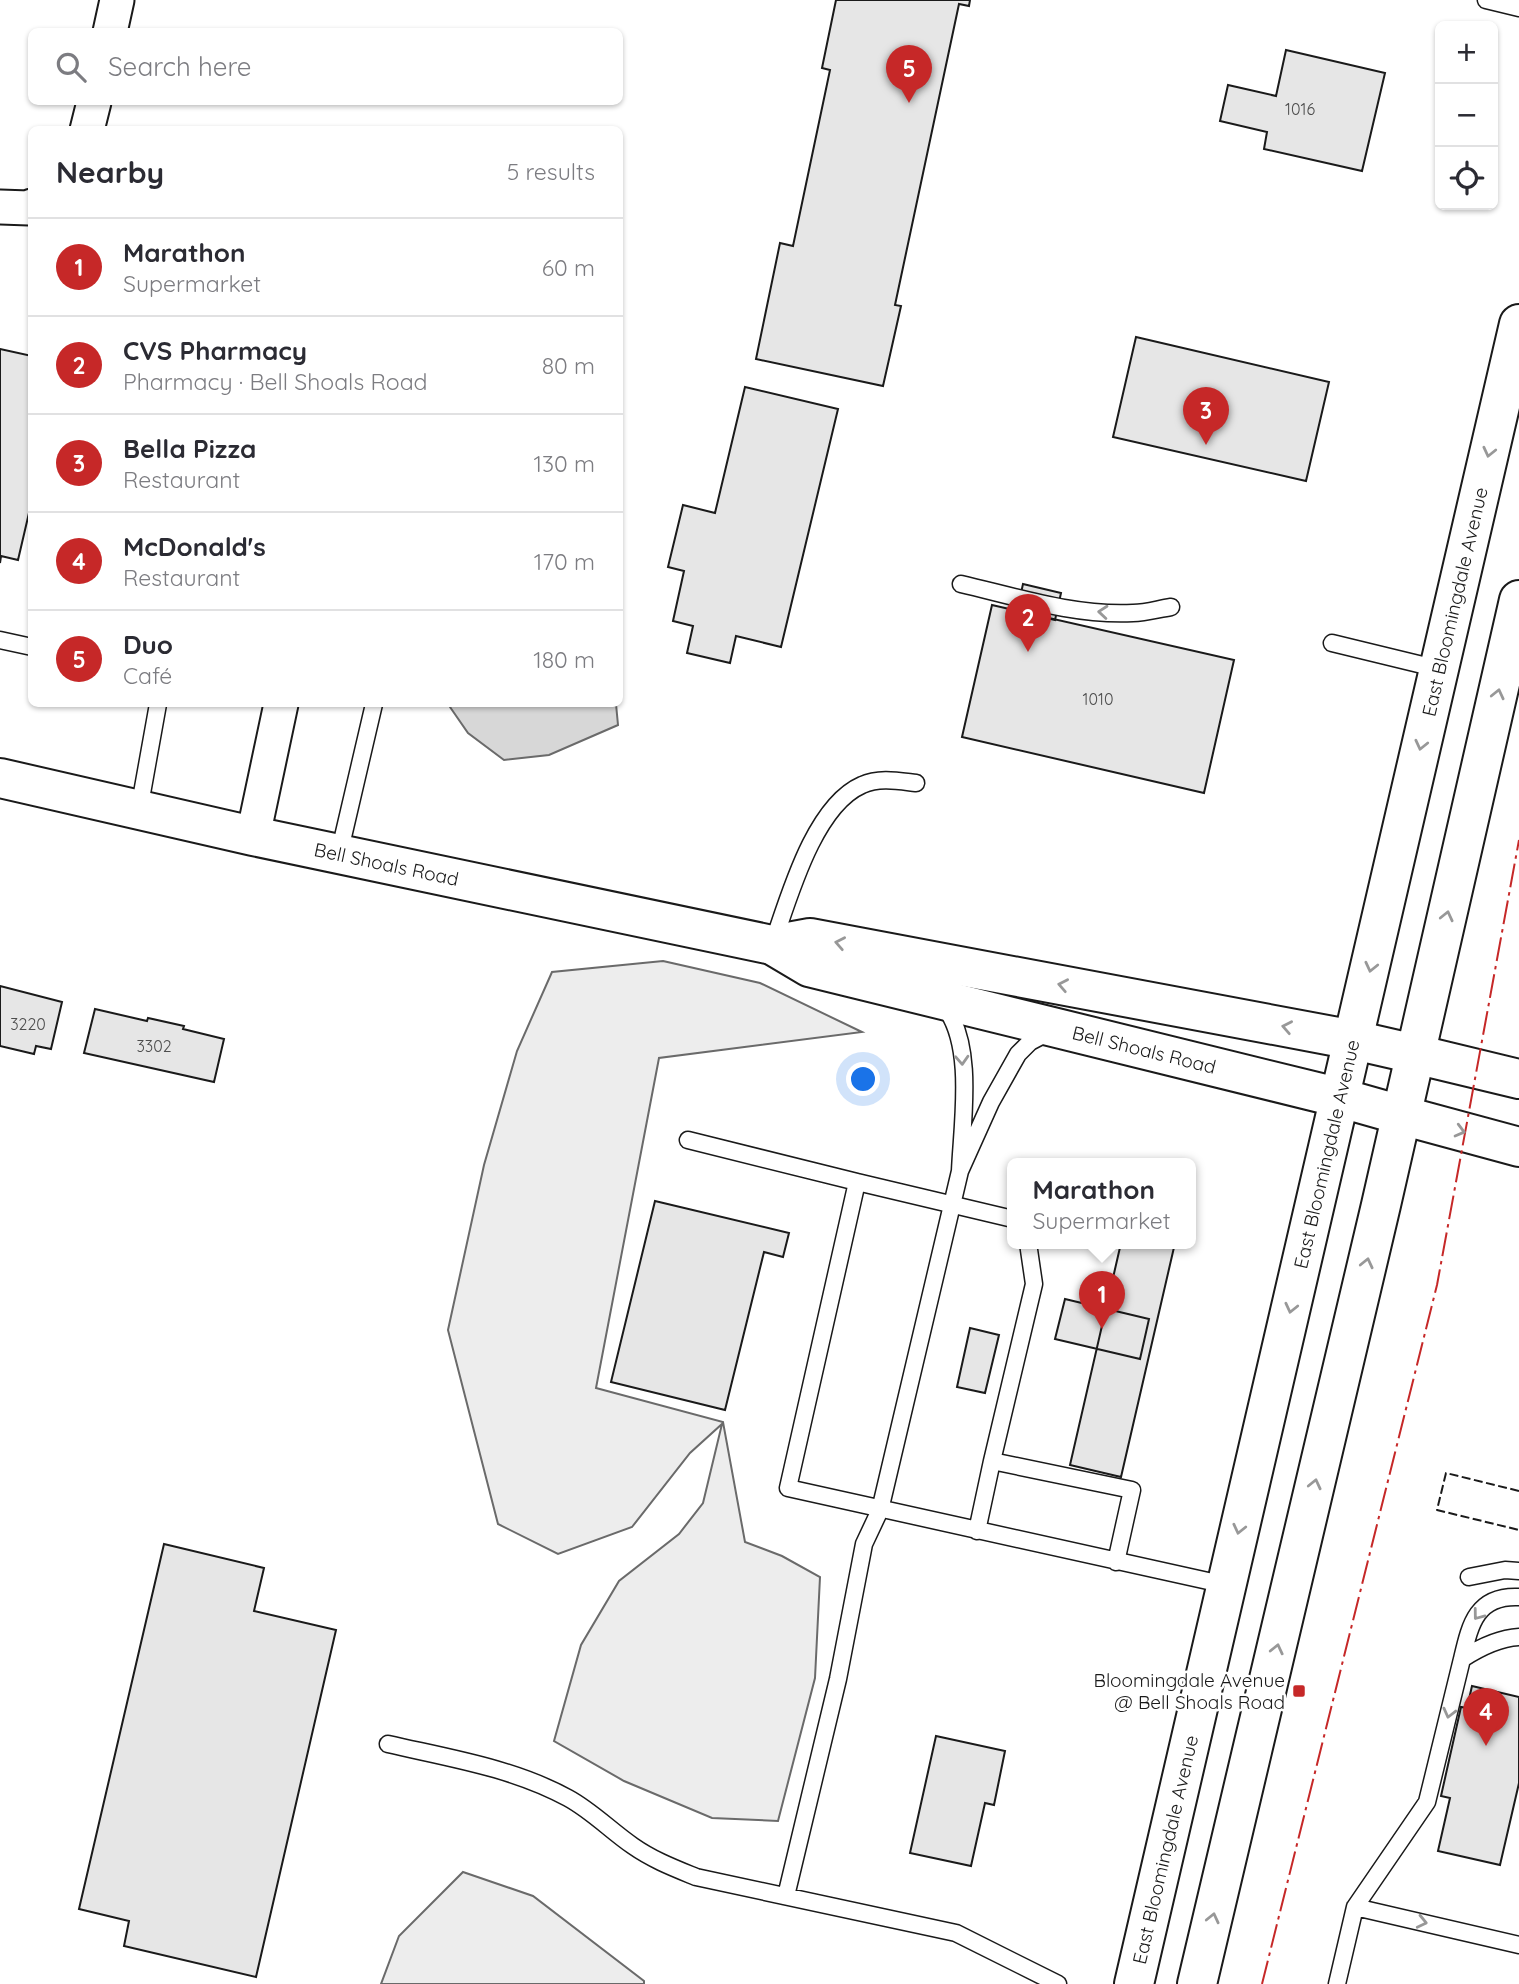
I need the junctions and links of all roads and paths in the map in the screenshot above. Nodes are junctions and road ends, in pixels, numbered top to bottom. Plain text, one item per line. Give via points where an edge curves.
1 (117, 0) edge
2 (1486, 0) edge
3 (1519, 8) edge
4 (111, 28) edge
5 (93, 105) edge
6 (88, 126) edge
7 (0, 207) edge
8 (28, 208) edge
9 (1519, 324) edge
10 (961, 584) dead end
11 (1519, 600) edge
12 (1171, 607) dead end
13 (0, 640) edge
14 (1332, 643) dead end
15 (28, 646) edge
16 (1438, 668) junction
17 (157, 707) edge
18 (280, 707) edge
19 (373, 707) edge
20 (0, 778) edge
21 (916, 783) dead end
22 (139, 810) junction
23 (253, 836) junction
24 (339, 854) junction
25 (772, 945) junction
26 (938, 998) junction
27 (1059, 1028) junction
28 (1354, 1040) junction
29 (1415, 1054) junction
30 (1519, 1079) edge
31 (1340, 1098) junction
32 (1401, 1115) junction
33 (688, 1140) dead end
34 (1519, 1147) edge
35 (960, 1171) junction
36 (857, 1182) junction
37 (952, 1205) junction
38 (1007, 1218) edge
39 (1029, 1249) edge
40 (992, 1461) junction
41 (880, 1510) junction
42 (976, 1531) junction
43 (1116, 1562) junction
44 (1519, 1570) edge
45 (1469, 1577) dead end
46 (1226, 1585) junction
47 (1519, 1597) edge
48 (1519, 1637) edge
49 (1462, 1659) junction
50 (388, 1744) dead end
51 (786, 1896) junction
52 (1355, 1907) junction
53 (1519, 1945) edge
54 (1058, 1984) edge
55 (1133, 1984) edge
56 (1197, 1984) edge
57 (1337, 1984) edge

1 - 4 street
2 - 3 lane
5 - 6 street
7 - 8 street
9 -> 16 main road, East Bloomingdale Avenue
12 -> 10 lane via 1134,613 1067,608
29 -> 11 main road
13 - 15 lane
14 - 16 lane
16 -> 28 main road, East Bloomingdale Avenue
17 - 22 lane
18 - 23 street
19 - 24 lane
20 - 22 main road, Bell Shoals Road
21 - 25 lane via 889,780 863,784 841,799 807,850
22 - 23 main road, Bell Shoals Road
23 - 24 main road, Bell Shoals Road
24 - 25 main road, Bell Shoals Road
25 - 26 main road, Bell Shoals Road via 809,967
28 -> 25 main road, Bell Shoals Road via 810,937
26 - 27 main road, Bell Shoals Road
26 -> 35 lane via 961,1041
27 - 31 main road, Bell Shoals Road
27 - 35 lane via 1042,1034 1018,1054
28 - 29 main road, Bell Shoals Road
28 - 31 main road, East Bloomingdale Avenue
29 - 30 main road, Bell Shoals Road
29 - 32 main road
31 - 32 main road, Bell Shoals Road
31 -> 46 main road, East Bloomingdale Avenue
32 -> 34 main road, Bell Shoals Road
56 -> 32 main road
33 - 36 lane
35 - 37 lane
36 - 37 lane
36 - 41 lane via 788,1488
37 - 38 lane
37 - 41 lane
39 - 40 lane via 1034,1284
40 - 42 lane
40 - 43 lane via 1132,1490
41 - 42 lane
41 - 51 lane via 864,1544 838,1679
42 - 43 lane
43 - 46 lane
44 - 45 lane
46 - 55 main road, East Bloomingdale Avenue
47 -> 49 lane via 1498,1599 1475,1615
48 - 49 lane via 1508,1637
49 -> 52 lane via 1427,1802
50 - 51 lane via 521,1777 570,1799 665,1865 696,1877
51 - 54 lane via 956,1933
52 -> 53 lane
52 - 57 lane

